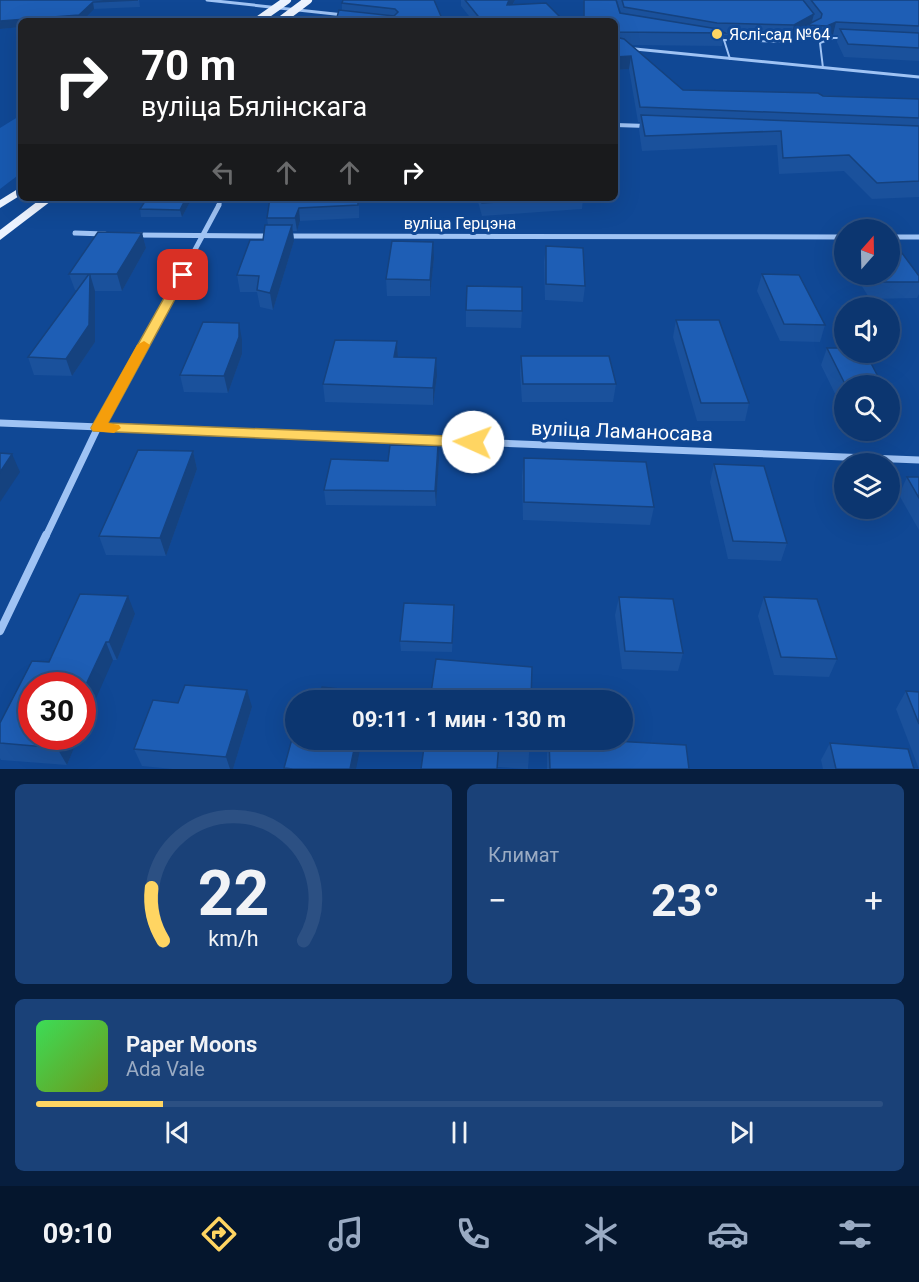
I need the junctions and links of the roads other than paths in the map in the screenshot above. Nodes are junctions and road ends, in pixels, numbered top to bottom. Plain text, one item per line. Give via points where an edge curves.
1 (207, 0) edge
2 (287, 0) edge
3 (308, 0) edge
4 (352, 16) edge
5 (261, 18) edge
6 (284, 18) edge
7 (816, 27) edge
8 (713, 38) edge
9 (844, 39) edge
10 (724, 40) junction
11 (618, 47) edge
12 (730, 58) junction
13 (823, 68) junction
14 (919, 77) edge
15 (618, 126) edge
16 (648, 126) edge
17 (18, 192) edge
18 (45, 201) edge
19 (221, 201) edge
20 (0, 205) edge
21 (75, 233) dead end
22 (110, 234) edge
23 (134, 235) edge
24 (0, 236) edge
25 (204, 236) junction
26 (834, 237) edge
27 (900, 237) edge
28 (919, 237) edge
29 (0, 423) edge
30 (98, 428) junction
31 (919, 459) edge
32 (0, 631) edge

1 - 4 street
2 - 5 main road, bridge
3 - 6 main road, bridge
7 - 10 lane via 789,42
8 - 10 lane
9 - 13 lane via 820,43
10 - 12 lane
11 - 12 street
12 - 13 street
13 - 14 street
15 - 16 street
17 - 20 main road
18 - 24 main road
19 - 25 street
21 - 22 street
23 - 25 street, вуліца Герцэна
25 - 26 street, вуліца Герцэна
25 - 30 street
27 - 28 street
29 - 30 street, вуліца Ламаносава
30 - 31 street, вуліца Ламаносава
30 - 32 street

